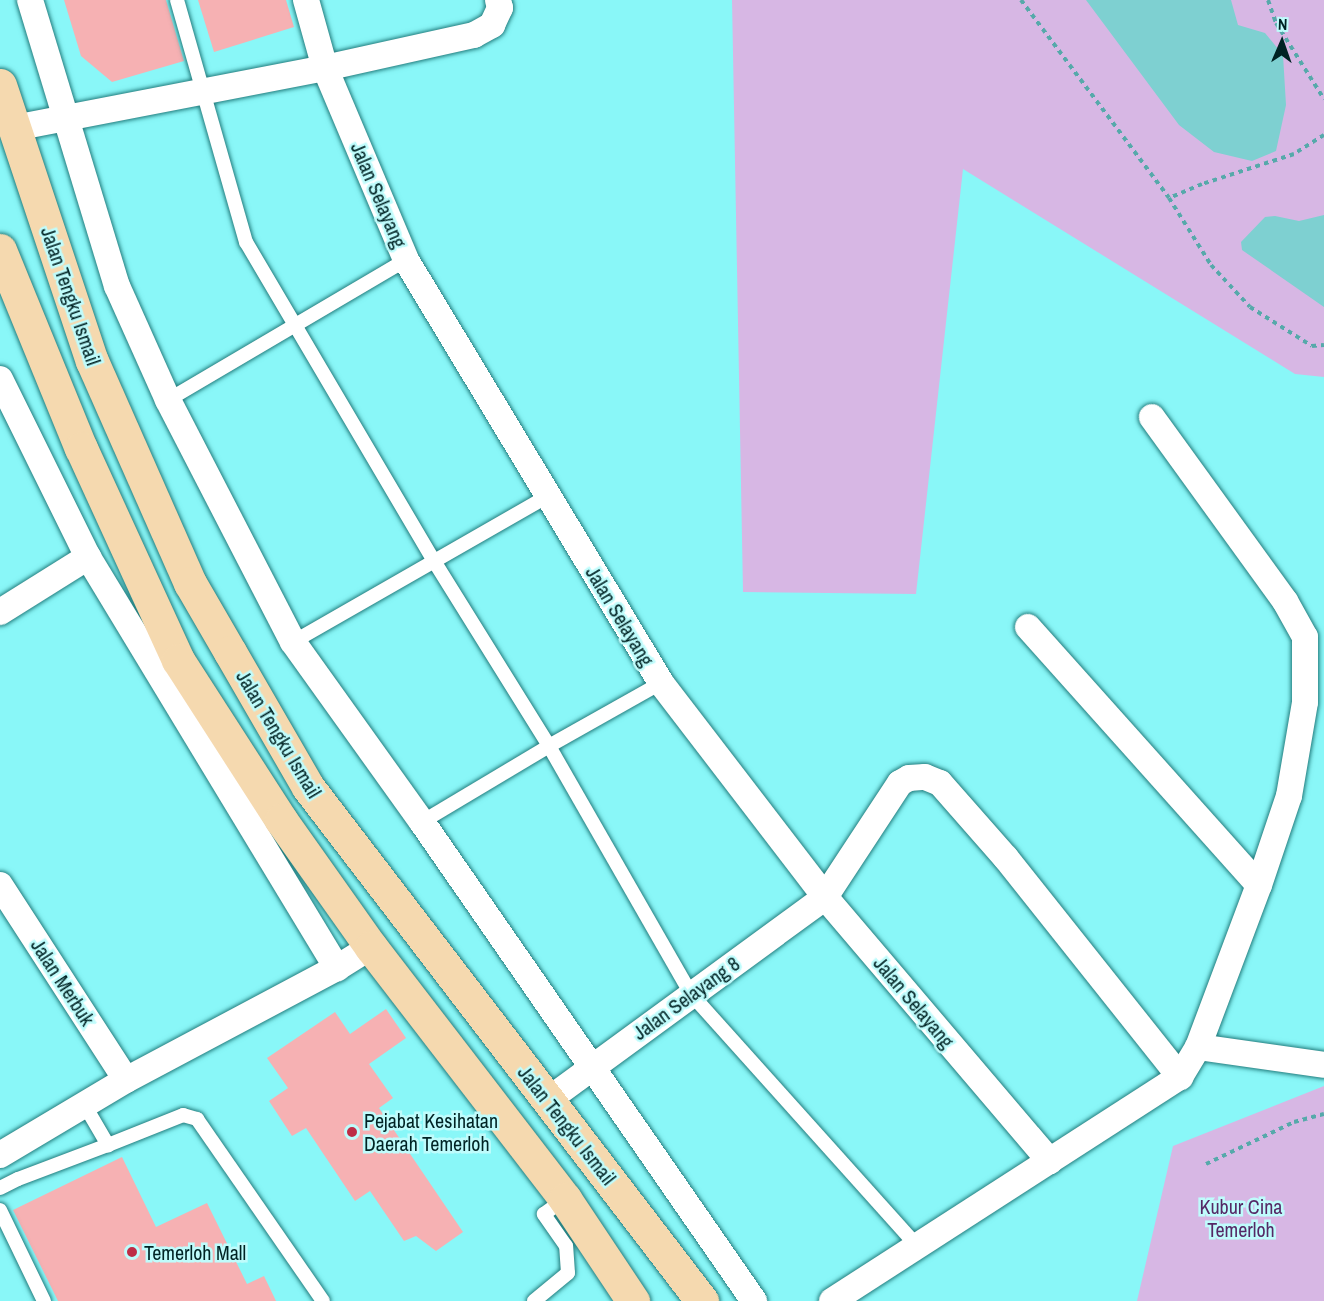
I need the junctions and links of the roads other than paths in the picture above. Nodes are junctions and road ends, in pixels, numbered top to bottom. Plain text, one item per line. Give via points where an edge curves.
1 (30, 0) edge
2 (177, 0) edge
3 (306, 0) edge
4 (498, 0) edge
5 (325, 68) junction
6 (0, 85) edge
7 (202, 92) junction
8 (68, 118) junction
9 (14, 128) junction
10 (0, 250) edge
11 (406, 260) junction
12 (7, 292) edge
13 (295, 325) junction
14 (0, 379) edge
15 (168, 400) junction
16 (1152, 417) dead end
17 (548, 496) junction
18 (88, 557) junction
19 (434, 561) junction
20 (0, 612) edge
21 (1028, 627) dead end
22 (293, 642) junction
23 (661, 683) junction
24 (549, 746) junction
25 (423, 822) junction
26 (0, 885) edge
27 (1259, 885) junction
28 (825, 897) junction
29 (371, 947) junction
30 (337, 969) junction
31 (691, 994) junction
32 (1197, 1047) junction
33 (1324, 1065) edge
34 (592, 1067) junction
35 (1180, 1077) junction
36 (126, 1080) junction
37 (548, 1100) junction
38 (84, 1104) junction
39 (108, 1145) junction
40 (1050, 1161) junction
41 (11, 1162) edge
42 (0, 1188) edge
43 (555, 1207) junction
44 (0, 1210) edge
45 (917, 1246) junction
46 (44, 1301) edge
47 (323, 1301) edge
48 (534, 1301) edge
49 (633, 1301) edge
50 (702, 1301) edge
51 (754, 1301) edge
52 (832, 1301) edge

1 - 8 street
2 - 7 lane
3 - 5 street, Jalan Selayang
4 - 5 street via 500,8 492,25 474,35
5 - 7 street
5 - 11 street, Jalan Selayang
6 - 9 main road, Jalan Tengku Ismail
7 - 8 street
7 - 13 lane via 246,242
8 - 9 street
8 - 15 street via 117,286
9 - 37 main road, Jalan Tengku Ismail via 92,361 190,583 308,787
10 - 12 main road
11 - 13 lane
11 - 17 street, Jalan Selayang
12 - 29 main road via 178,660 281,820
13 - 15 lane
13 - 19 lane
14 - 18 street
15 - 22 street
16 - 27 street via 1285,601 1305,637 1305,702 1289,796
17 - 19 lane
17 - 23 street, Jalan Selayang
18 - 20 street
18 - 30 street
19 - 22 lane
19 - 24 lane
21 - 27 street
22 - 25 street
23 - 24 lane
23 - 28 street, Jalan Selayang
24 - 25 lane
24 - 31 lane
25 - 34 street
26 - 36 street, Jalan Merbuk
27 - 32 street
28 - 31 street, Jalan Selayang 8
28 - 35 street via 900,783 925,777 940,783 1006,858
28 - 40 street, Jalan Selayang
29 - 30 street
29 - 43 main road
30 - 36 street
31 - 34 street, Jalan Selayang 8
31 - 45 lane
32 - 33 street
32 - 35 street
34 - 37 street, Jalan Selayang 8
34 - 51 street
35 - 40 street
36 - 38 street
37 - 50 main road, Jalan Tengku Ismail
38 - 39 lane
38 - 41 street
39 - 41 lane
39 - 47 lane via 183,1115 196,1119
40 - 45 street
41 - 42 lane
43 - 48 lane via 566,1246 568,1273
43 - 49 main road
44 - 46 lane
45 - 52 street

